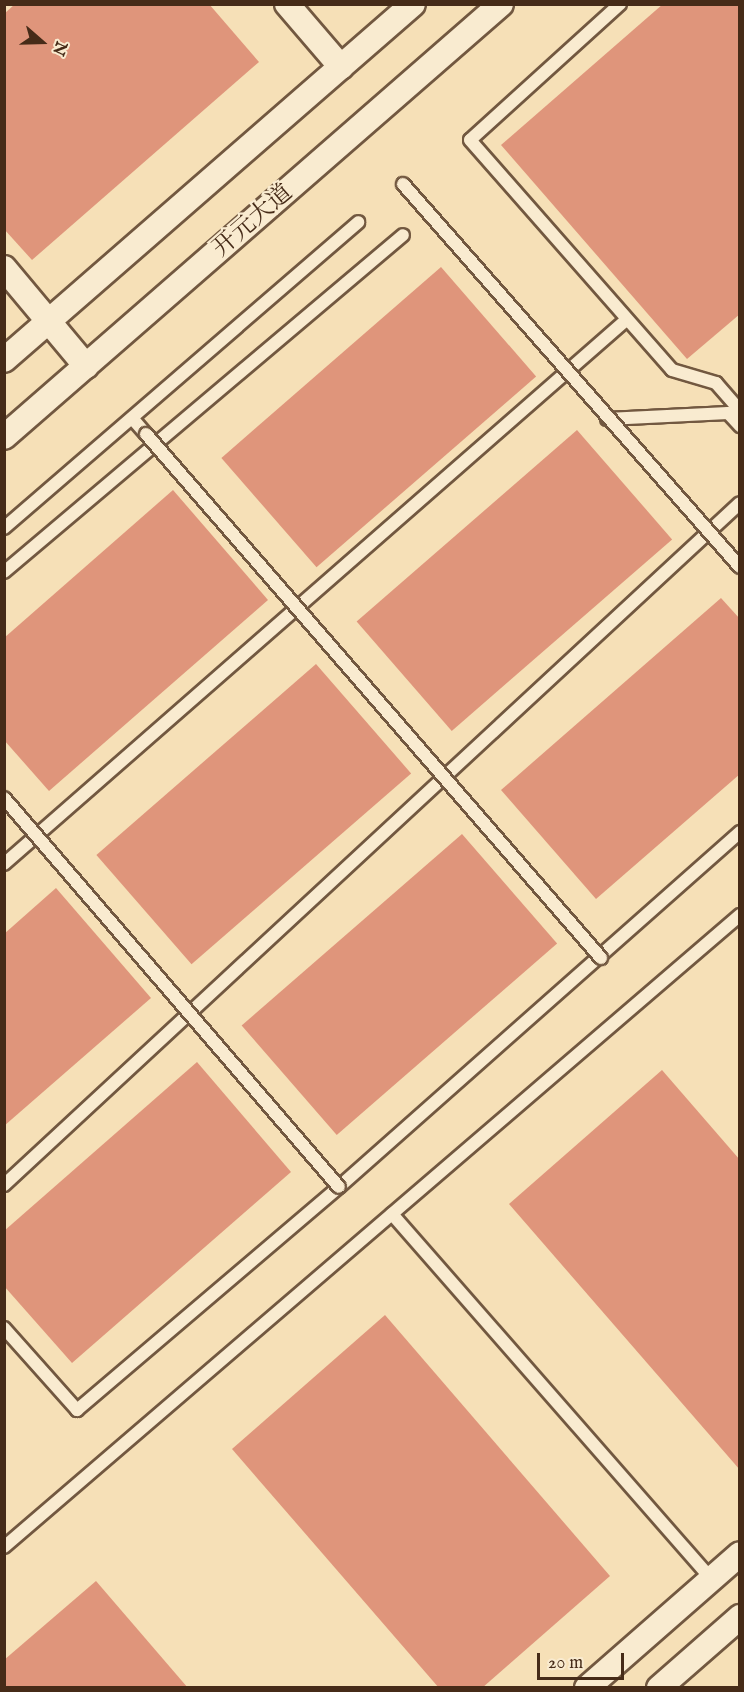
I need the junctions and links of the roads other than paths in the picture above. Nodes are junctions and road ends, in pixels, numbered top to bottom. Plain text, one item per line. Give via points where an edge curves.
1 (287, 4) edge
2 (413, 4) edge
3 (501, 4) edge
4 (620, 4) edge
5 (341, 67) junction
6 (403, 184) dead end
7 (358, 222) dead end
8 (403, 235) dead end
9 (4, 268) edge
10 (626, 320) junction
11 (48, 321) junction
12 (4, 360) edge
13 (86, 366) junction
14 (740, 411) edge
15 (132, 418) junction
16 (607, 419) junction
17 (740, 426) edge
18 (4, 437) edge
19 (740, 502) edge
20 (4, 528) edge
21 (740, 567) edge
22 (4, 572) edge
23 (4, 798) edge
24 (740, 832) edge
25 (4, 864) edge
26 (740, 915) edge
27 (601, 958) junction
28 (4, 1185) edge
29 (339, 1187) junction
30 (392, 1214) junction
31 (4, 1328) edge
32 (4, 1547) edge
33 (740, 1554) edge
34 (711, 1579) junction
35 (740, 1617) edge
36 (587, 1688) edge
37 (660, 1688) edge

1 - 5 street
2 - 5 street
3 - 13 street, 开元大道
4 - 10 lane via 470,140
5 - 11 street
6 - 16 lane, bridge
7 - 15 lane
8 - 22 lane
9 - 11 street
10 - 14 lane via 672,370 716,383
10 - 25 lane
11 - 12 street
11 - 13 street
13 - 18 street, 开元大道
15 - 20 lane
15 - 27 lane, bridge
16 - 17 lane via 728,413
16 - 21 lane, bridge
19 - 28 lane
23 - 29 lane, bridge
24 - 27 lane
26 - 30 lane
27 - 29 lane
29 - 31 lane via 77,1410
30 - 32 lane
30 - 34 lane
33 - 34 street
34 - 36 street
35 - 37 street

